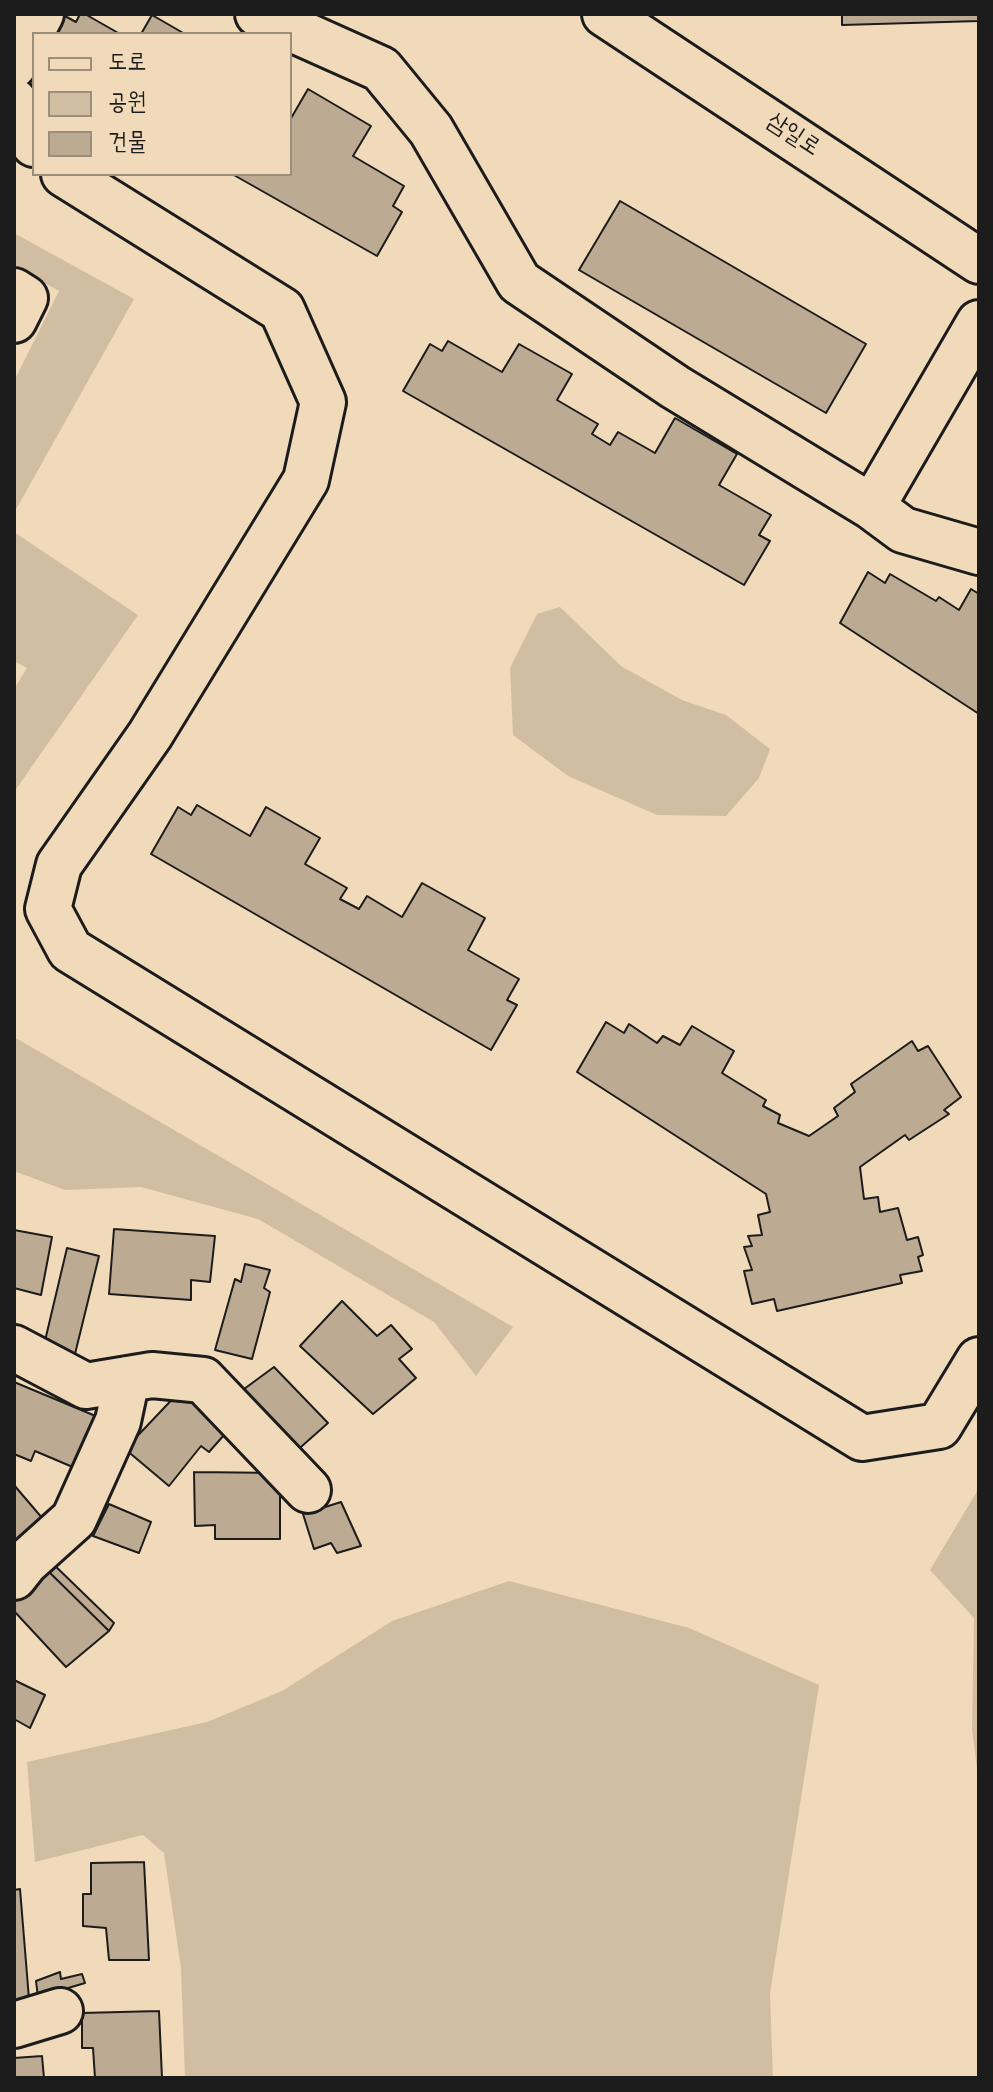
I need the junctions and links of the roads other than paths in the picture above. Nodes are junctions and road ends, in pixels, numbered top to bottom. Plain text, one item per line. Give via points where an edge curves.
1 (41, 14) edge
2 (258, 14) edge
3 (605, 14) edge
4 (14, 65) edge
5 (14, 101) edge
6 (32, 140) edge
7 (67, 176) edge
8 (979, 261) edge
9 (14, 291) edge
10 (14, 320) edge
11 (979, 323) edge
12 (872, 507) junction
13 (979, 552) edge
14 (14, 1348) edge
15 (979, 1360) edge
16 (127, 1379) junction
17 (308, 1490) dead end
18 (14, 1577) edge
19 (60, 2011) dead end
20 (14, 2025) edge

1 - 4 street
2 - 12 street via 381,69 431,130 519,282 675,387
3 - 8 street, 삼일로
5 - 6 street
7 - 15 street via 282,310 323,402 306,480 150,735 59,865 48,909 70,950 862,1438 939,1426
9 - 10 street via 25,298
11 - 12 street
12 - 13 street via 903,530
14 - 16 street via 86,1386
16 - 17 street via 152,1375 203,1380
16 - 18 street via 118,1421 74,1519
19 - 20 street

